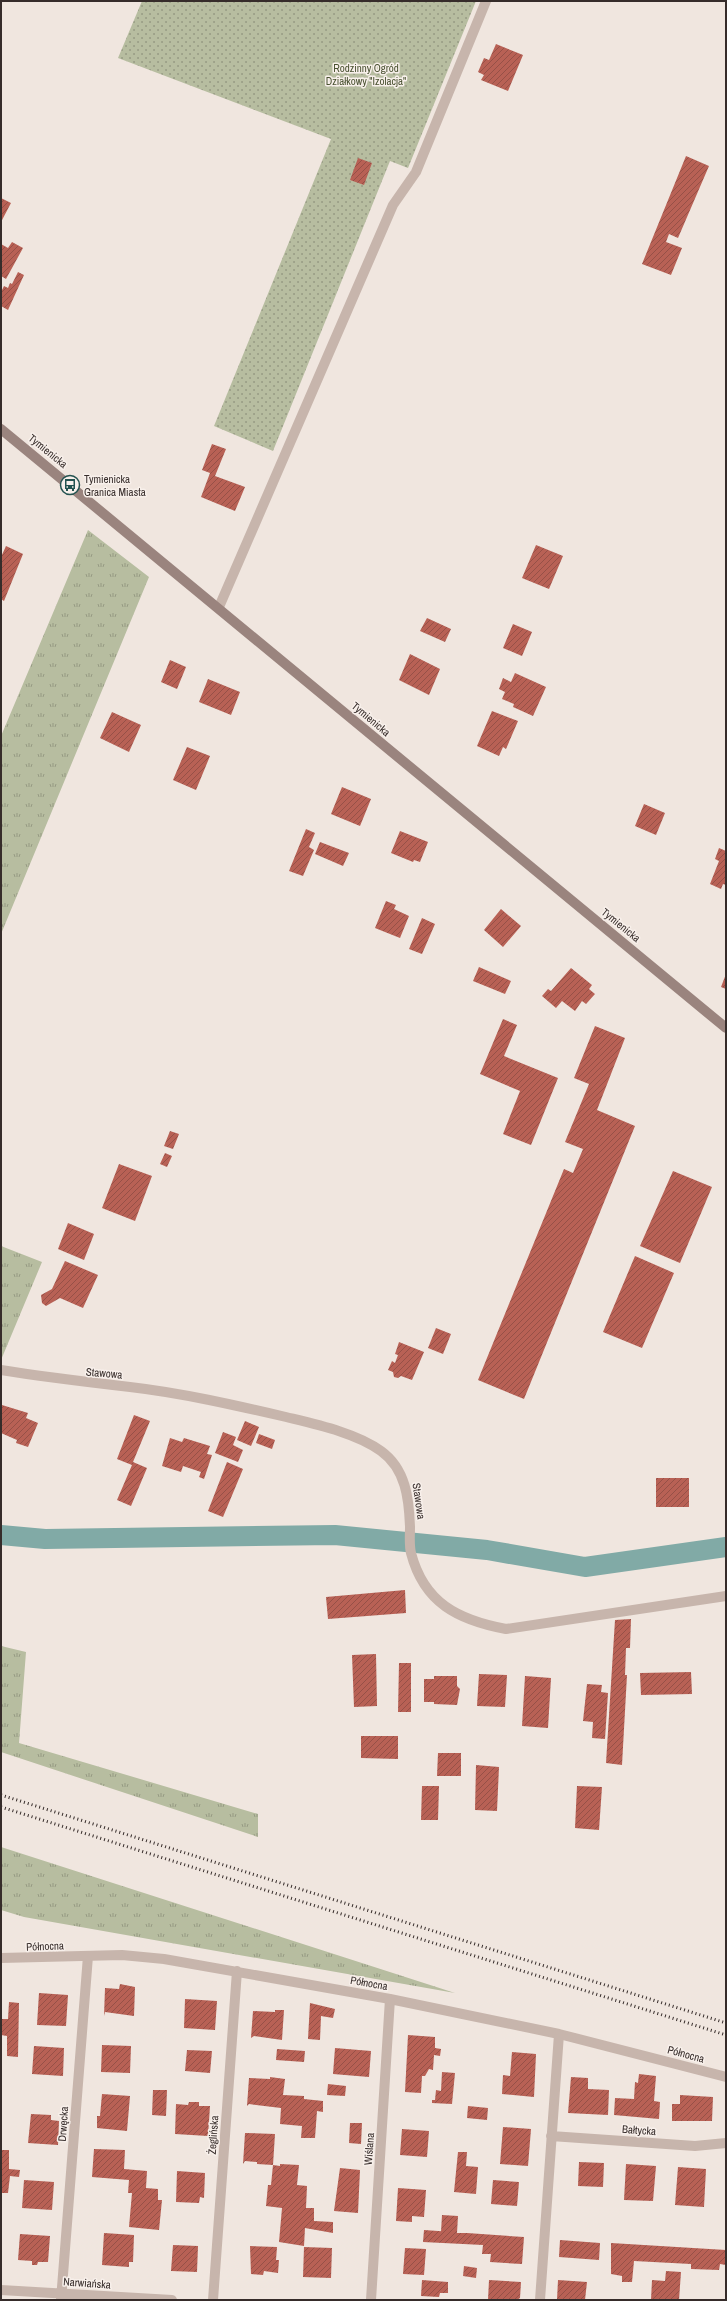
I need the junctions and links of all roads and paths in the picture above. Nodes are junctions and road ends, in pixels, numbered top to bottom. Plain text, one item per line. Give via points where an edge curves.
1 (486, 1) edge
2 (1, 429) edge
3 (219, 607) junction
4 (726, 1028) edge
5 (1, 1370) edge
6 (726, 1596) edge
7 (88, 1956) junction
8 (1, 1958) edge
9 (237, 1971) junction
10 (390, 1999) junction
11 (559, 2034) junction
12 (726, 2077) edge
13 (551, 2136) junction
14 (726, 2143) edge
15 (1, 2290) edge
16 (62, 2297) edge
17 (172, 2300) edge
18 (213, 2300) edge
19 (371, 2300) edge
20 (540, 2300) edge

1 - 3 street via 416,172 393,205
2 - 3 street, Tymienicka
3 - 4 street, Tymienicka
5 - 6 street, Stawowa via 72,1382 131,1387 231,1404 336,1430 381,1450 393,1462 405,1481 411,1552 424,1587 442,1604 479,1624 506,1629
7 - 8 street, Północna
7 - 9 street, Północna via 122,1955 164,1959
7 - 16 street, Drwęcka
9 - 10 street, Północna
9 - 18 street, Żeglińska
10 - 11 street, Północna
10 - 19 street, Wiślana
11 - 12 street, Północna
11 - 13 street
13 - 14 street, Bałtycka via 695,2146
13 - 20 street
15 - 16 street, Narwiańska
16 - 17 street, Narwiańska

